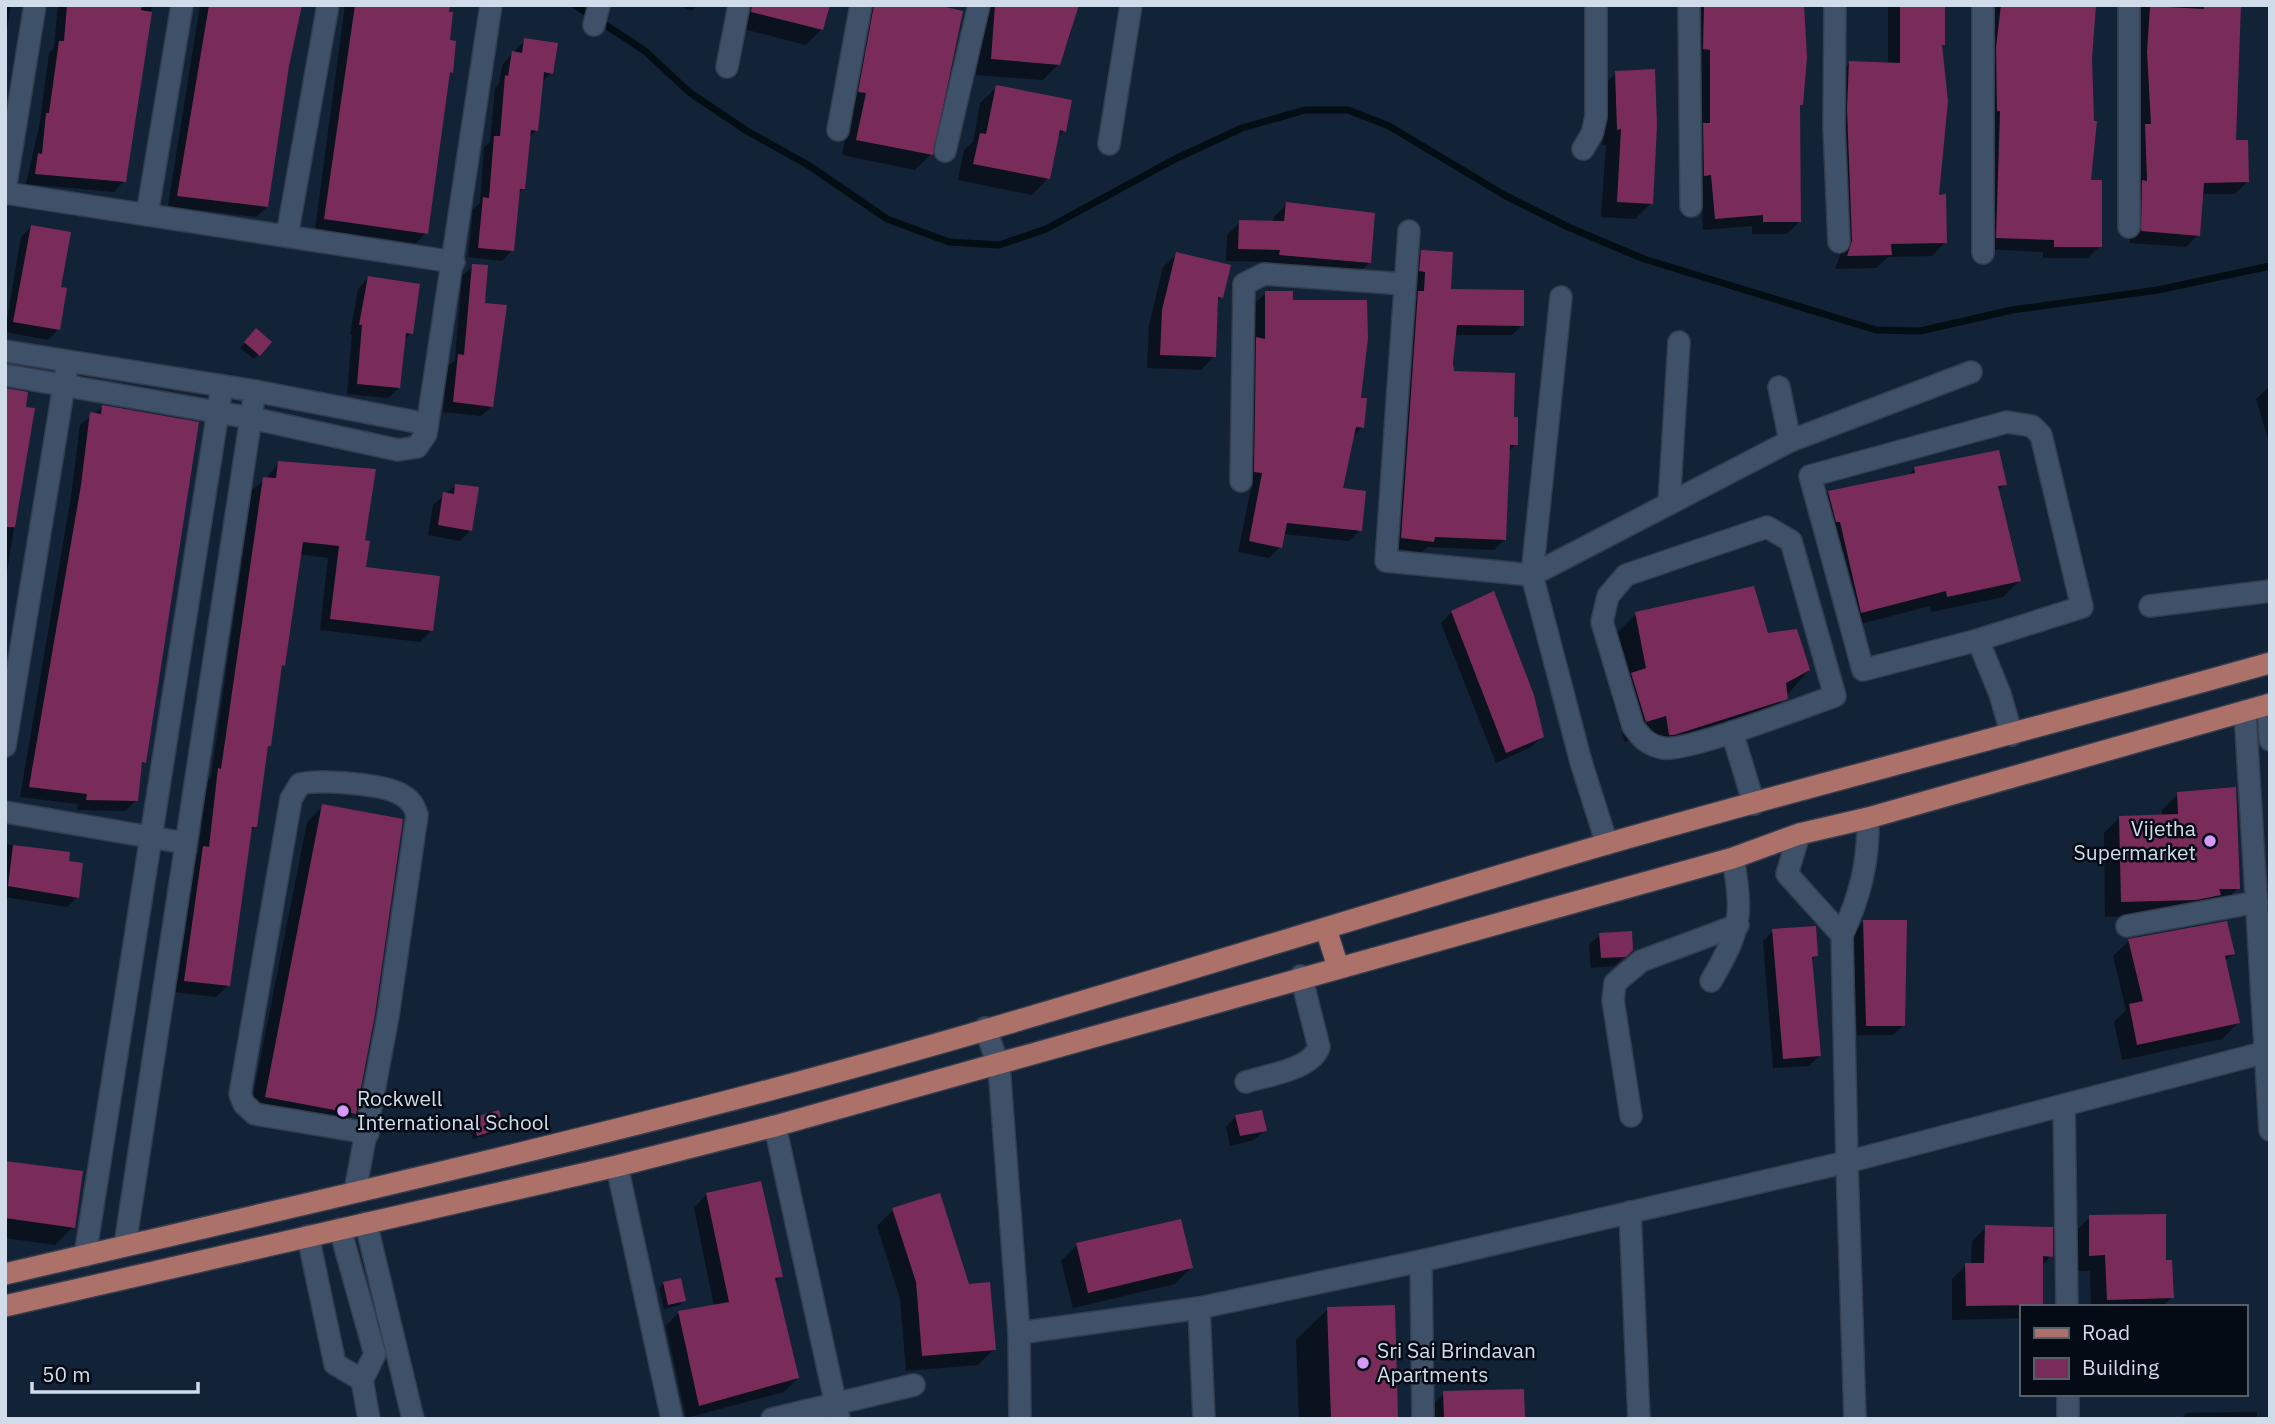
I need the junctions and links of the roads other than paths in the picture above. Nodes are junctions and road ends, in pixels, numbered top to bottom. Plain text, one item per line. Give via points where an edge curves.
1 (36, 5) edge
2 (182, 5) edge
3 (328, 5) edge
4 (491, 5) edge
5 (739, 5) edge
6 (861, 5) edge
7 (979, 5) edge
8 (1130, 5) edge
9 (1596, 5) edge
10 (1689, 5) edge
11 (1835, 5) edge
12 (1983, 5) edge
13 (2129, 5) edge
14 (727, 67) dead end
15 (838, 130) dead end
16 (1108, 144) dead end
17 (1583, 149) dead end
18 (945, 151) dead end
19 (5, 191) edge
20 (1691, 206) dead end
21 (147, 215) junction
22 (2129, 227) dead end
23 (1409, 231) dead end
24 (287, 236) junction
25 (1839, 242) dead end
26 (1983, 253) dead end
27 (454, 262) junction
28 (1405, 284) junction
29 (1561, 297) dead end
30 (1679, 342) dead end
31 (5, 351) edge
32 (68, 361) junction
33 (1971, 372) dead end
34 (5, 375) edge
35 (64, 385) junction
36 (222, 386) junction
37 (1779, 387) dead end
38 (255, 391) junction
39 (218, 413) junction
40 (251, 418) junction
41 (427, 424) junction
42 (1790, 442) junction
43 (1241, 481) dead end
44 (1669, 504) junction
45 (1532, 575) junction
46 (2270, 591) edge
47 (2150, 606) dead end
48 (1978, 640) junction
49 (2270, 663) edge
50 (2269, 704) edge
51 (2245, 711) junction
52 (1732, 732) junction
53 (2012, 735) junction
54 (2270, 740) edge
55 (5, 746) edge
56 (2260, 789) edge
57 (1754, 804) junction
58 (5, 812) edge
59 (1868, 818) junction
60 (1799, 834) junction
61 (151, 838) junction
62 (184, 843) junction
63 (1607, 844) junction
64 (1733, 858) junction
65 (2257, 902) junction
66 (1738, 925) junction
67 (2127, 926) dead end
68 (1326, 929) junction
69 (1842, 935) junction
70 (1338, 967) junction
71 (1301, 976) junction
72 (1711, 981) dead end
73 (125, 1004) junction
74 (158, 1010) junction
75 (985, 1028) junction
76 (2268, 1052) edge
77 (999, 1066) junction
78 (1245, 1082) dead end
79 (2064, 1105) junction
80 (1631, 1116) dead end
81 (775, 1126) junction
82 (2270, 1130) edge
83 (368, 1133) junction
84 (1847, 1161) junction
85 (618, 1166) junction
86 (355, 1191) junction
87 (1630, 1212) junction
88 (366, 1223) junction
89 (340, 1229) junction
90 (308, 1236) junction
91 (125, 1245) junction
92 (85, 1256) junction
93 (1422, 1261) junction
94 (5, 1274) edge
95 (2067, 1305) edge
96 (5, 1306) edge
97 (1199, 1308) junction
98 (1018, 1333) junction
99 (362, 1380) junction
100 (914, 1385) dead end
101 (2068, 1396) edge
102 (837, 1411) edge
103 (369, 1419) edge
104 (413, 1419) edge
105 (673, 1419) edge
106 (772, 1419) edge
107 (1020, 1419) edge
108 (1204, 1419) edge
109 (1423, 1419) edge
110 (1639, 1419) edge
111 (1855, 1419) edge
112 (2068, 1419) edge

1 - 19 street
2 - 21 street
3 - 24 street
4 - 27 street
5 - 14 street
6 - 15 street
7 - 18 street
8 - 16 street
9 - 17 street via 1596,117
10 - 20 street
11 - 25 street via 1833,127
12 - 26 street
13 - 22 street
19 - 21 street
21 - 24 street
23 - 28 street
24 - 27 street
27 - 41 street
28 - 43 street via 1264,274 1244,284
28 - 45 street via 1386,561
29 - 45 street
30 - 44 street
31 - 32 street
32 - 35 street
32 - 36 street
33 - 42 street
34 - 35 street
35 - 39 street
35 - 55 street
36 - 38 street
36 - 39 street
37 - 42 street
38 - 40 street
38 - 41 street
39 - 40 street
39 - 61 street
40 - 41 street via 398,450 411,450 422,443
40 - 62 street
42 - 44 street
44 - 45 street
45 - 63 street
46 - 47 street
48 - 48 street via 2082,607 2041,435 2032,426 2007,422 1810,476 1863,670
48 - 53 street
49 - 53 main road
50 - 51 main road
50 - 54 street
51 - 56 street
51 - 59 main road
52 - 52 street via 1665,749 1643,740 1633,726 1602,622 1608,596 1626,575 1767,527 1791,541 1835,695
52 - 57 street
53 - 57 main road
56 - 65 street
57 - 63 main road
58 - 61 street
59 - 60 main road
59 - 69 street via 1865,871 1857,905
60 - 64 main road
60 - 69 street via 1787,874
61 - 62 street
61 - 73 street
62 - 74 street
63 - 68 main road
64 - 66 street via 1740,902
64 - 70 main road
65 - 67 street
65 - 76 street
66 - 72 street
66 - 80 street via 1641,961 1615,983 1613,1000
68 - 70 main road
68 - 75 main road
69 - 84 street
70 - 71 main road
71 - 77 main road
71 - 78 street via 1319,1047 1316,1056
73 - 74 street
73 - 92 street
74 - 91 street
75 - 77 street
75 - 86 main road via 766,1091
76 - 79 street
76 - 82 street
77 - 81 main road
77 - 98 street
79 - 84 street
79 - 95 street
81 - 85 main road
81 - 102 street
83 - 83 street via 255,1114 240,1094 291,799 300,784 314,780 398,792 418,815
83 - 86 street
84 - 87 street
84 - 111 street
85 - 88 main road
85 - 105 street
86 - 91 main road
87 - 93 street
87 - 110 street
88 - 89 main road
88 - 104 street
89 - 90 main road
89 - 99 street via 375,1354
90 - 96 main road
90 - 99 street via 335,1364
91 - 92 main road
92 - 94 main road
93 - 97 street
93 - 109 street
97 - 98 street
97 - 108 street
98 - 107 street
99 - 103 street
100 - 102 street
101 - 112 street
102 - 106 street

